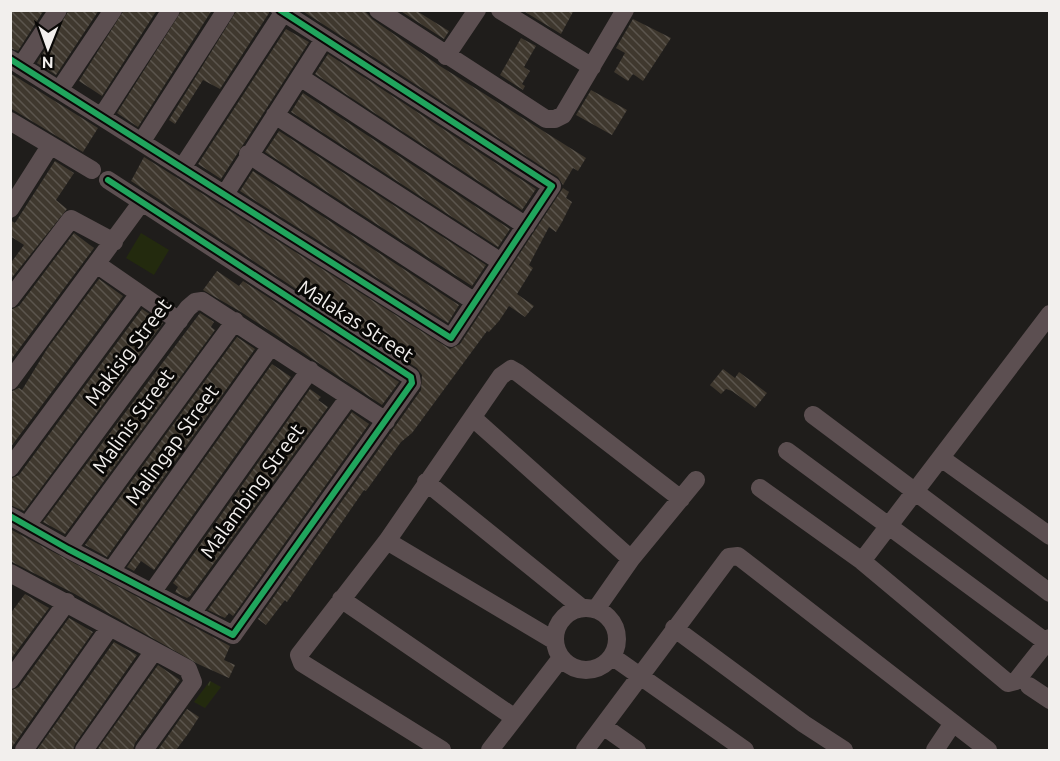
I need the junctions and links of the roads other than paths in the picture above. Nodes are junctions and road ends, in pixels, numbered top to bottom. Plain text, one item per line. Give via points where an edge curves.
1 (58, 10) edge
2 (113, 10) edge
3 (171, 10) edge
4 (226, 10) edge
5 (378, 10) edge
6 (477, 10) edge
7 (500, 10) edge
8 (625, 10) edge
9 (282, 12) edge
10 (324, 39) junction
11 (446, 56) junction
12 (16, 63) edge
13 (592, 67) junction
14 (300, 77) junction
15 (60, 89) junction
16 (275, 115) junction
17 (102, 116) junction
18 (10, 121) edge
19 (142, 141) junction
20 (50, 146) junction
21 (248, 154) junction
22 (182, 168) junction
23 (225, 194) junction
24 (141, 202) junction
25 (10, 209) edge
26 (526, 226) junction
27 (114, 242) junction
28 (501, 262) junction
29 (98, 265) junction
30 (138, 295) junction
31 (10, 299) edge
32 (475, 302) junction
33 (1050, 314) edge
34 (179, 321) junction
35 (235, 321) junction
36 (271, 346) junction
37 (310, 370) junction
38 (10, 381) edge
39 (350, 397) junction
40 (813, 415) dead end
41 (473, 418) junction
42 (386, 421) junction
43 (787, 451) dead end
44 (941, 458) junction
45 (10, 468) edge
46 (696, 480) dead end
47 (426, 482) junction
48 (760, 488) dead end
49 (915, 492) junction
50 (681, 499) junction
51 (10, 516) edge
52 (28, 524) junction
53 (888, 526) junction
54 (1050, 536) edge
55 (387, 541) junction
56 (68, 549) junction
57 (631, 559) junction
58 (862, 561) junction
59 (111, 571) junction
60 (11, 576) edge
61 (153, 591) junction
62 (1050, 593) edge
63 (341, 599) junction
64 (67, 602) junction
65 (589, 608) junction
66 (192, 613) junction
67 (110, 627) junction
68 (674, 628) junction
69 (1048, 640) edge
70 (558, 649) junction
71 (154, 651) junction
72 (613, 657) junction
73 (641, 676) junction
74 (10, 680) edge
75 (1029, 686) dead end
76 (1050, 700) edge
77 (515, 718) junction
78 (953, 723) junction
79 (603, 726) junction
80 (24, 750) edge
81 (84, 750) edge
82 (144, 750) edge
83 (442, 750) edge
84 (490, 750) edge
85 (585, 750) edge
86 (637, 750) edge
87 (745, 750) edge
88 (844, 750) edge
89 (935, 750) edge
90 (988, 750) edge

1 - 12 street
2 - 15 street
3 - 17 street
4 - 19 street
5 - 11 street
6 - 11 street
7 - 13 street
8 - 13 street
9 - 10 street
9 - 22 street
10 - 14 street
10 - 26 street via 552,186
11 - 13 street via 546,119 555,120 563,115
12 - 15 street
14 - 16 street
14 - 26 street
15 - 17 street
16 - 21 street
16 - 28 street
17 - 19 street
18 - 20 street
19 - 22 street
20 - 24 street, Malakas Street via 92,170 106,169 108,180
20 - 25 street
21 - 23 street
21 - 32 street
22 - 23 street
23 - 32 street via 451,338
24 - 27 street
24 - 42 street, Malakas Street via 411,377 410,390
26 - 28 street
27 - 29 street
27 - 31 street via 70,219
28 - 32 street
29 - 30 street
29 - 38 street
30 - 34 street
30 - 45 street
33 - 44 street
34 - 35 street, Makisig Street via 195,302 202,302
34 - 52 street, Makisig Street
35 - 36 street, Makisig Street
35 - 56 street, Malinis Street
36 - 37 street, Makisig Street
36 - 59 street, Malingap Street
37 - 39 street, Makisig Street
37 - 61 street
39 - 42 street, Makisig Street
39 - 66 street, Malambing Street
40 - 49 street
41 - 47 street
41 - 50 street via 501,376 511,369
41 - 57 street
42 - 66 street, Malakas Street via 233,635
43 - 53 street
44 - 49 street
44 - 54 street
46 - 50 street
47 - 55 street
47 - 65 street
48 - 58 street
49 - 53 street
49 - 62 street
50 - 57 street
51 - 52 street
52 - 56 street
53 - 58 street
53 - 69 street
55 - 63 street
55 - 70 street
56 - 59 street
57 - 65 street
58 - 69 street via 1008,683 1016,681
59 - 61 street
60 - 64 street
61 - 66 street
63 - 77 street
63 - 83 street via 303,648 299,655 302,663
64 - 67 street
64 - 74 street
65 - 70 street via 565,615 559,622
65 - 72 street via 612,620 617,648
67 - 71 street
67 - 80 street
68 - 73 street
68 - 78 street via 729,557 738,556
68 - 88 street
70 - 72 street via 577,669 597,669
70 - 77 street
71 - 81 street
71 - 82 street via 188,669 193,679
72 - 73 street
73 - 79 street
73 - 87 street
75 - 76 street
77 - 84 street
78 - 89 street
78 - 90 street
79 - 85 street
79 - 86 street

